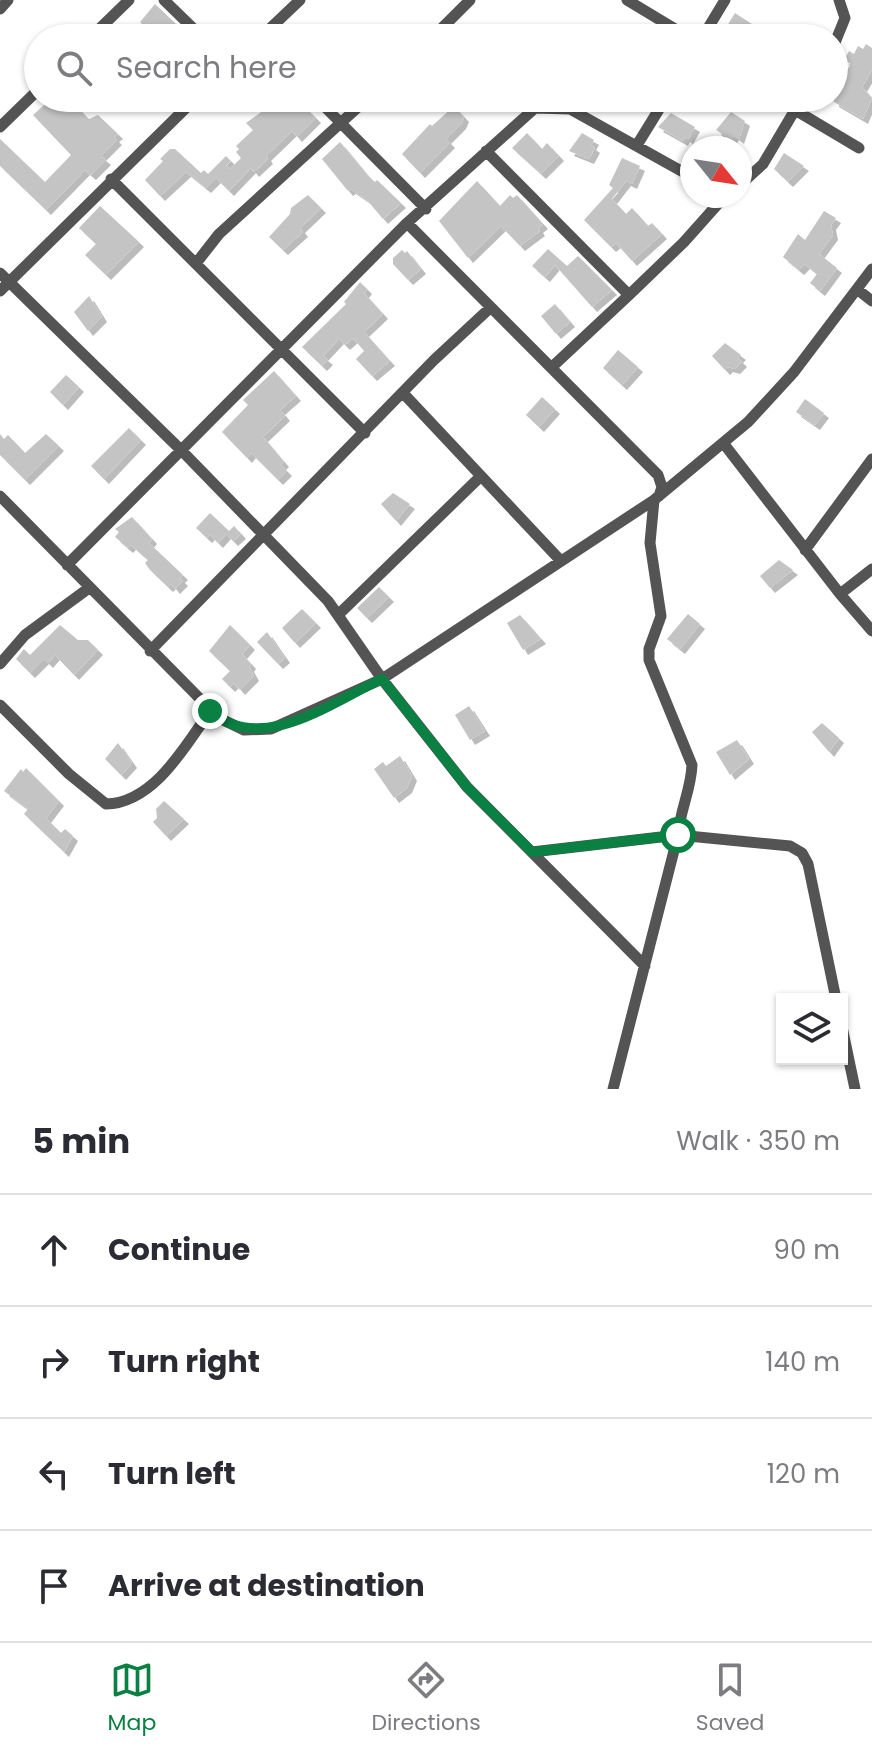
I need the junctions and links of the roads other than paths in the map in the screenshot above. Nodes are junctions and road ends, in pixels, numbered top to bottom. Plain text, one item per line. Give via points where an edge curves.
1 (8, 0) edge
2 (129, 0) edge
3 (164, 0) edge
4 (300, 0) edge
5 (470, 0) edge
6 (627, 0) edge
7 (725, 0) edge
8 (839, 0) edge
9 (0, 9) edge
10 (104, 24) edge
11 (189, 24) edge
12 (275, 24) edge
13 (446, 24) edge
14 (667, 24) edge
15 (710, 24) edge
16 (843, 24) edge
17 (24, 104) edge
18 (181, 112) edge
19 (330, 112) edge
20 (352, 112) edge
21 (530, 112) edge
22 (576, 112) edge
23 (657, 112) edge
24 (794, 112) edge
25 (798, 112) edge
26 (340, 122) junction
27 (0, 127) edge
28 (637, 145) junction
29 (859, 148) dead end
30 (486, 151) junction
31 (680, 170) edge
32 (752, 174) edge
33 (111, 179) junction
34 (714, 208) edge
35 (426, 209) junction
36 (407, 223) junction
37 (197, 262) junction
38 (872, 269) edge
39 (3, 282) edge
40 (858, 290) junction
41 (629, 295) junction
42 (872, 301) edge
43 (490, 308) junction
44 (283, 347) junction
45 (552, 367) junction
46 (403, 393) junction
47 (365, 433) junction
48 (724, 444) junction
49 (182, 451) junction
50 (872, 459) edge
51 (481, 476) junction
52 (657, 499) junction
53 (3, 504) edge
54 (263, 535) junction
55 (805, 550) junction
56 (561, 561) junction
57 (67, 565) junction
58 (872, 569) edge
59 (89, 588) junction
60 (840, 594) junction
61 (338, 615) junction
62 (872, 631) edge
63 (150, 651) junction
64 (0, 664) edge
65 (382, 679) junction
66 (0, 705) edge
67 (210, 711) junction
68 (678, 835) junction
69 (532, 852) junction
70 (645, 966) junction
71 (835, 993) edge
72 (848, 1056) edge
73 (613, 1089) edge
74 (855, 1089) edge

1 - 9 street
2 - 10 street
3 - 11 street
4 - 12 street
5 - 13 street
6 - 14 street
7 - 15 street
8 - 16 street
17 - 27 street
18 - 33 street
19 - 26 street
20 - 26 street
21 - 30 street
22 - 28 street
23 - 28 street
24 - 32 street
25 - 29 street
26 - 35 street
26 - 37 street via 219,234
28 - 31 street
30 - 35 street
30 - 41 street
33 - 37 street
33 - 39 street
34 - 41 street
35 - 36 street
36 - 43 street
36 - 44 street
37 - 44 street
38 - 40 street
39 - 49 street
40 - 42 street
40 - 48 street via 794,372
41 - 45 street
43 - 45 street
43 - 46 street
44 - 47 street
44 - 49 street
45 - 52 street via 658,475 662,487
46 - 47 street
46 - 51 street
47 - 54 street
48 - 52 street
48 - 55 street
49 - 54 street
49 - 57 street
50 - 55 street
51 - 56 street
51 - 61 street
52 - 56 street
52 - 68 street via 650,543 661,616 649,660 692,765
53 - 57 street
54 - 61 street
54 - 63 street
55 - 60 street
56 - 65 street
57 - 59 street
58 - 60 street
59 - 63 street
59 - 64 street via 25,635
60 - 62 street
61 - 65 street
63 - 67 street
65 - 67 street via 271,729 244,730
65 - 69 street via 467,787
66 - 67 street via 106,804 133,798 154,782
68 - 69 street
68 - 70 street
68 - 71 street via 790,846 802,853
69 - 70 street
70 - 73 street
72 - 74 street

